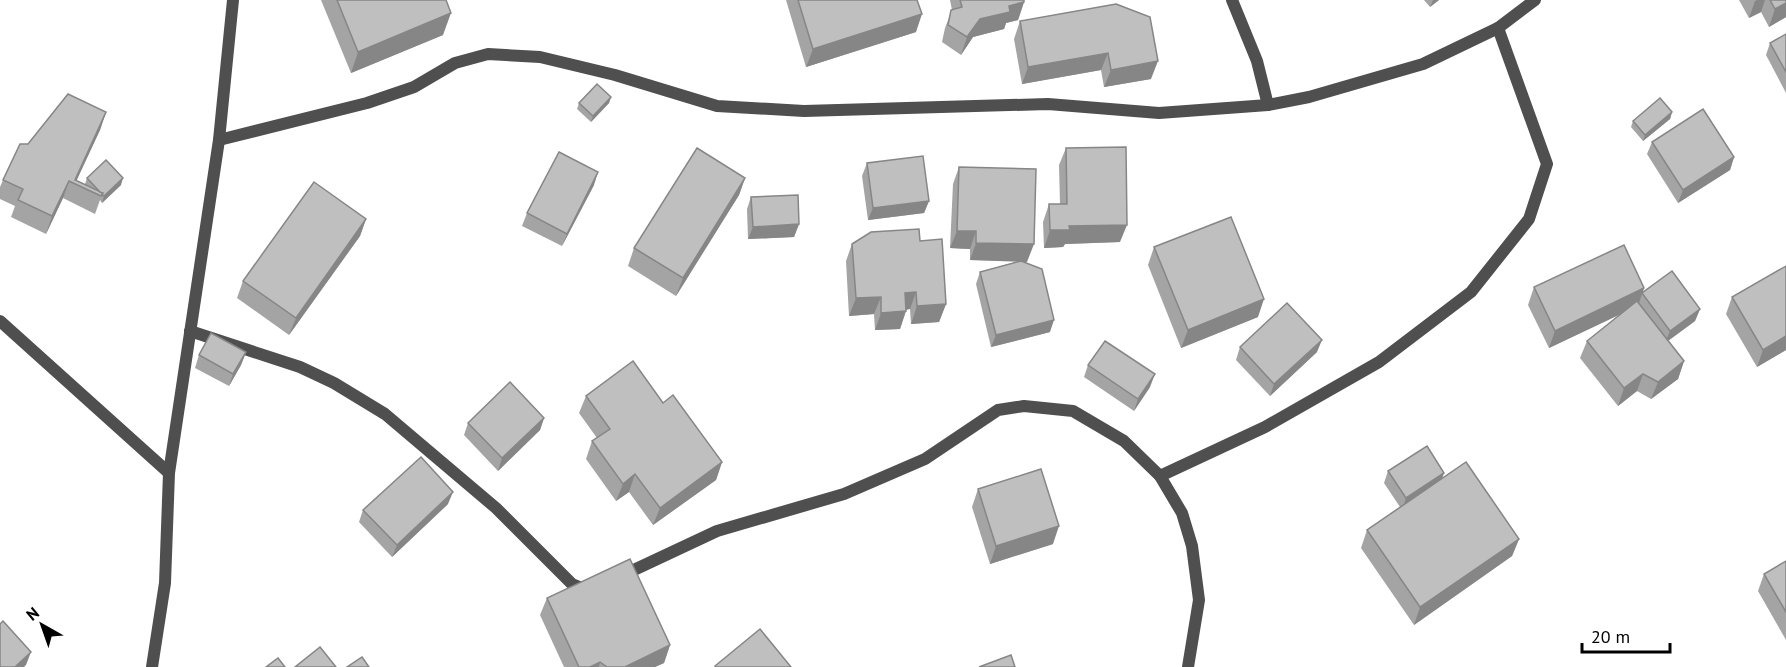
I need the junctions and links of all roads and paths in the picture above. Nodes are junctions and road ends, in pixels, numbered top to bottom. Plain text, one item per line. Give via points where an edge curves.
1 (233, 0) edge
2 (1232, 0) edge
3 (1535, 0) edge
4 (1498, 28) junction
5 (1268, 105) junction
6 (219, 140) junction
7 (0, 321) edge
8 (190, 331) junction
9 (170, 473) junction
10 (1160, 476) junction
11 (152, 667) edge
12 (1188, 667) edge

1 - 6 street
2 - 5 street via 1257,61
3 - 4 street
4 - 5 street via 1423,64
4 - 10 street via 1547,164 1529,219 1471,292 1380,362 1265,427
5 - 6 street via 1159,113 1048,104 804,111 717,106 540,57 488,54 455,63 414,87 367,103
6 - 8 street
7 - 9 street
8 - 9 street
8 - 10 street via 300,367 385,414 496,508 572,584 588,591 717,531 844,494 925,459 998,410 1024,406 1073,411 1124,441
9 - 11 street via 165,583
10 - 12 street via 1182,513 1192,546 1199,600

